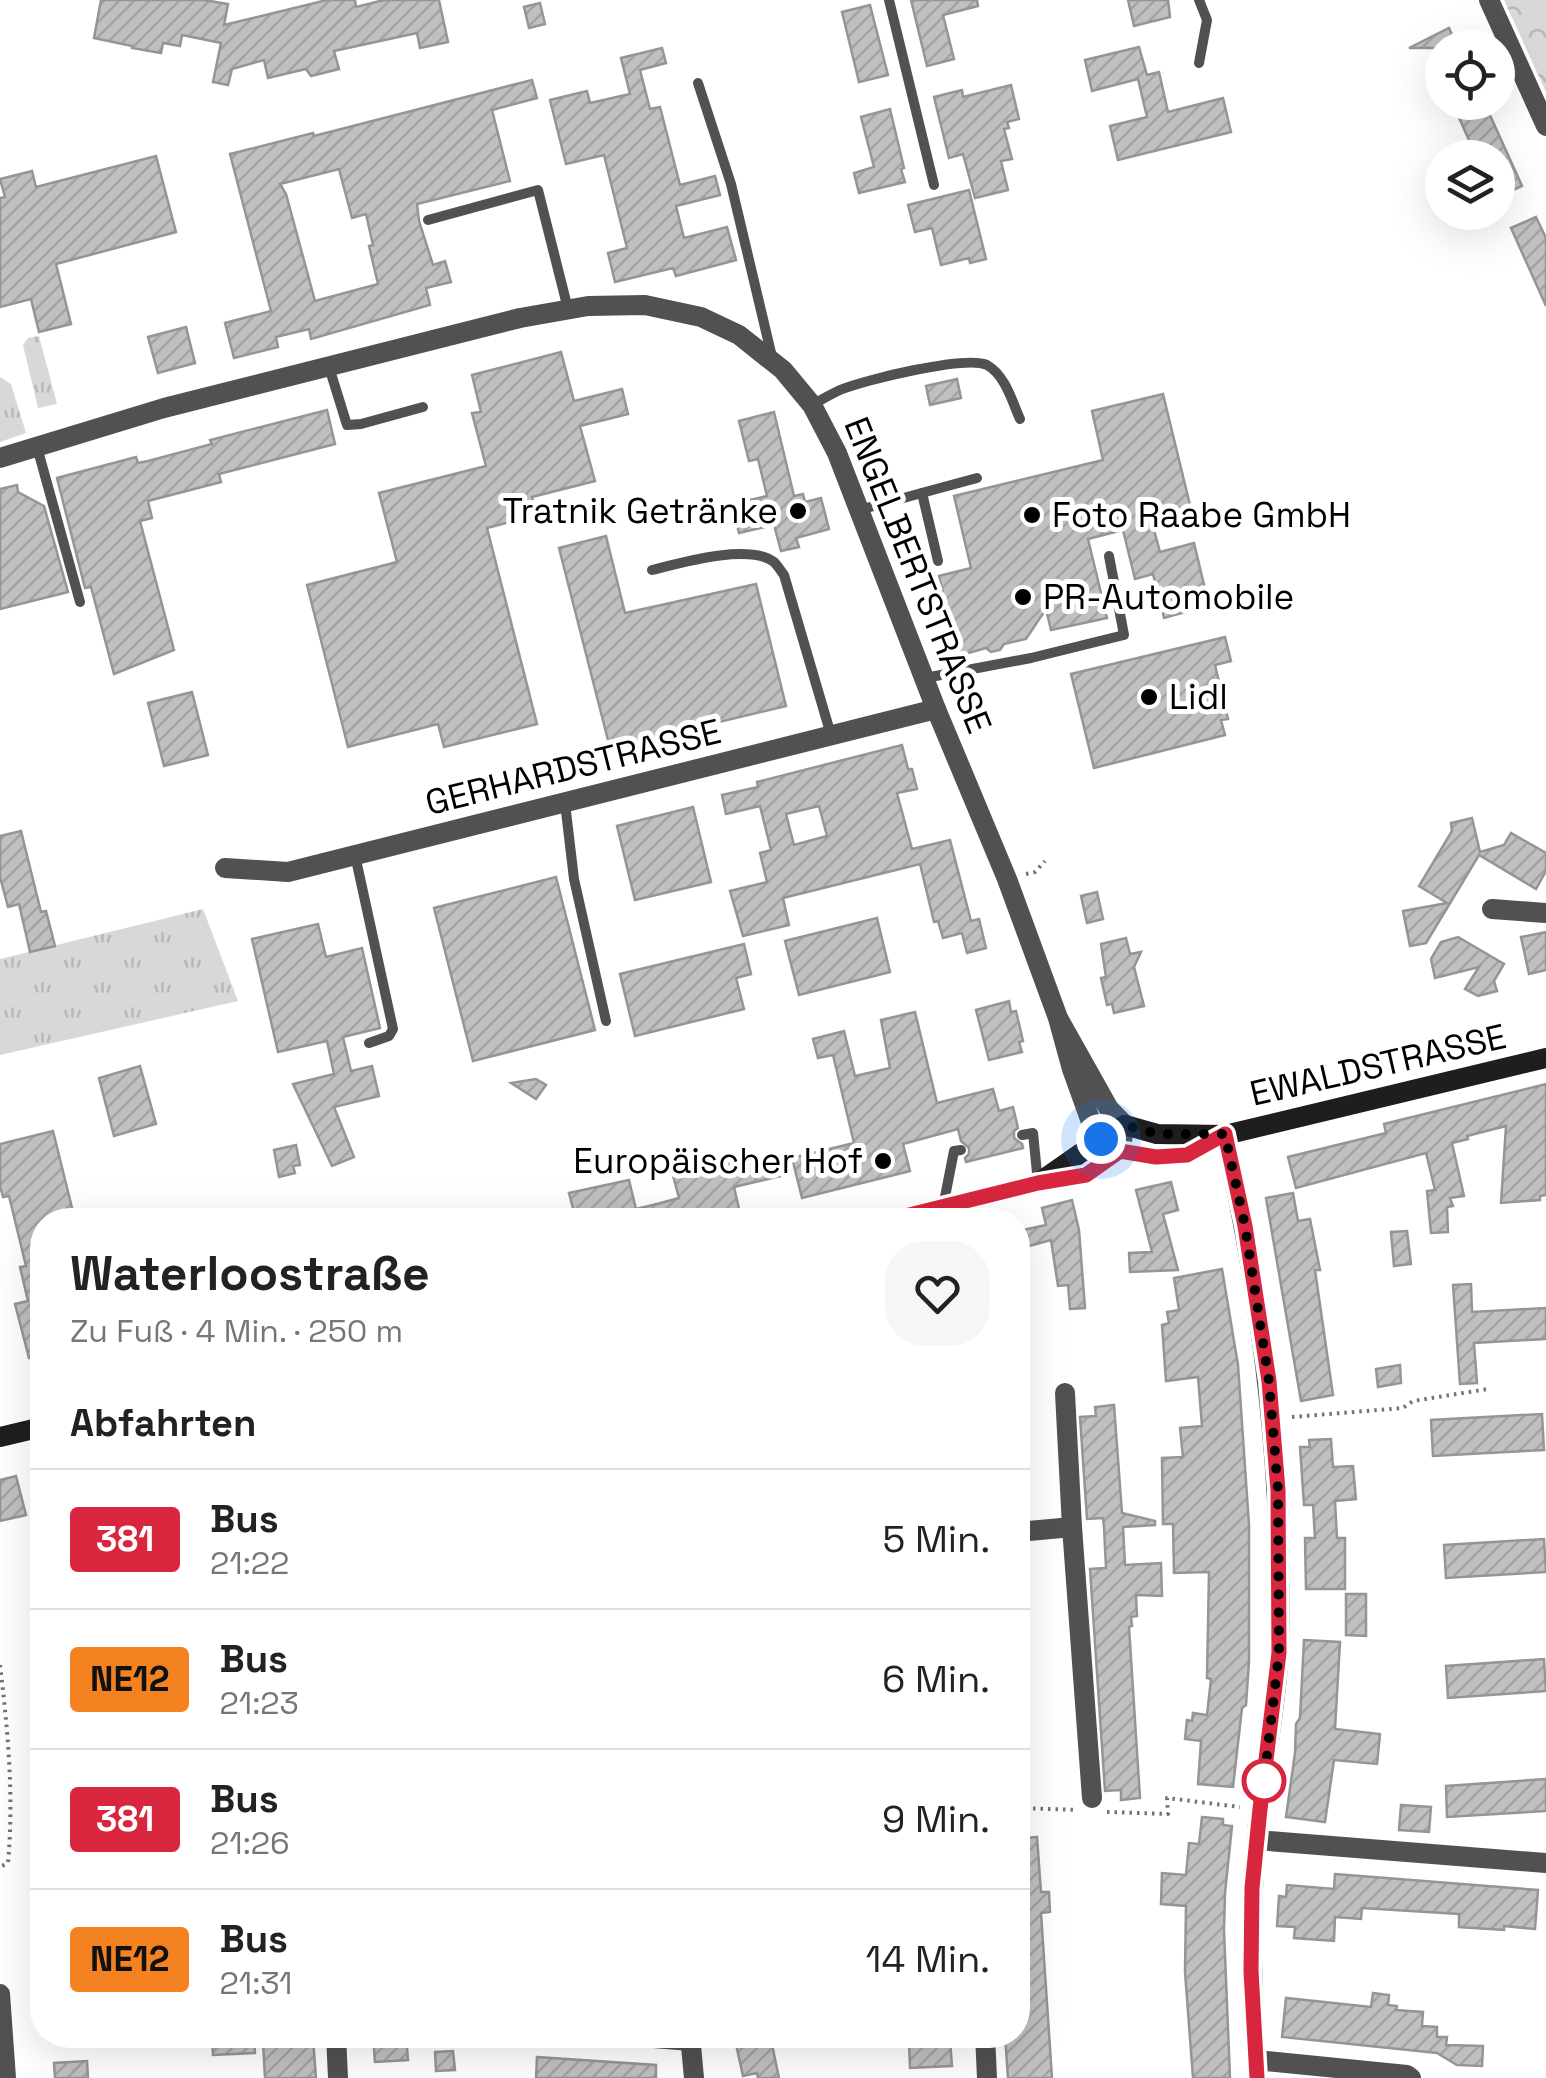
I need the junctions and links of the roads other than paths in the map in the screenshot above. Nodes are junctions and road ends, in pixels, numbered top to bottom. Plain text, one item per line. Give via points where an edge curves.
1 (888, 0) edge
2 (1199, 0) edge
3 (1488, 0) edge
4 (1199, 62) dead end
5 (698, 83) dead end
6 (1546, 126) edge
7 (934, 185) dead end
8 (428, 220) dead end
9 (568, 309) junction
10 (773, 362) junction
11 (328, 367) junction
12 (812, 405) junction
13 (423, 406) dead end
14 (1020, 418) dead end
15 (36, 447) junction
16 (0, 458) edge
17 (977, 478) dead end
18 (922, 493) junction
19 (860, 510) junction
20 (1108, 556) dead end
21 (938, 561) dead end
22 (652, 570) dead end
23 (80, 602) dead end
24 (924, 678) junction
25 (936, 709) junction
26 (831, 735) junction
27 (565, 802) junction
28 (356, 855) junction
29 (224, 868) dead end
30 (1492, 909) dead end
31 (1546, 912) edge
32 (1058, 1018) junction
33 (606, 1022) dead end
34 (369, 1043) dead end
35 (1546, 1058) edge
36 (1124, 1125) junction
37 (1225, 1134) junction
38 (1022, 1135) dead end
39 (1101, 1139) junction
40 (961, 1150) dead end
41 (1120, 1151) junction
42 (1038, 1183) junction
43 (943, 1208) joint
44 (1065, 1393) dead end
45 (30, 1430) edge
46 (0, 1437) edge
47 (1072, 1527) junction
48 (1030, 1531) edge
49 (1092, 1798) dead end
50 (1256, 1840) junction
51 (1546, 1863) edge
52 (0, 1994) edge
53 (337, 2048) edge
54 (691, 2048) edge
55 (986, 2048) edge
56 (1256, 2069) edge
57 (6, 2078) edge
58 (338, 2078) edge
59 (694, 2078) edge
60 (987, 2078) edge
61 (1411, 2078) edge

1 - 7 lane
2 - 4 lane via 1206,20
3 - 6 street
5 - 10 lane via 731,184
8 - 9 lane via 538,190
9 - 10 street, ENGELBERTSTRASSE via 645,305 701,317
9 - 11 street, ENGELBERTSTRASSE
10 - 12 street, ENGELBERTSTRASSE
11 - 13 lane via 347,425
11 - 15 street, ENGELBERTSTRASSE
12 - 14 lane via 842,389 968,362 996,372
12 - 19 street, ENGELBERTSTRASSE
15 - 16 street, ENGELBERTSTRASSE
15 - 23 lane
17 - 18 lane
18 - 19 lane
18 - 21 lane
19 - 24 street, ENGELBERTSTRASSE
20 - 24 lane via 1124,635
22 - 26 lane via 711,556 773,561 784,576
24 - 25 street, ENGELBERTSTRASSE
25 - 26 street, GERHARDSTRASSE
25 - 32 street, ENGELBERTSTRASSE
26 - 27 street, GERHARDSTRASSE
27 - 28 street, GERHARDSTRASSE
27 - 33 lane via 574,879
28 - 29 street, GERHARDSTRASSE via 288,872
28 - 34 lane via 393,1029
30 - 31 street
32 - 36 street, ENGELBERTSTRASSE
32 - 39 street, ENGELBERTSTRASSE
35 - 37 main road, EWALDSTRASSE
36 - 37 main road, EWALDSTRASSE via 1158,1134
36 - 39 main road
36 - 41 street
37 - 41 main road, EWALDSTRASSE via 1187,1155
37 - 50 street via 1269,1381 1278,1490 1279,1653
38 - 42 lane via 1033,1133
39 - 41 street
39 - 42 main road
40 - 43 lane via 954,1151
41 - 42 main road via 1086,1175
42 - 43 main road
44 - 47 street
45 - 46 main road
47 - 48 street
47 - 49 street
50 - 51 street
50 - 56 street
52 - 57 street
53 - 58 street
54 - 59 street
55 - 60 street
56 - 61 street

